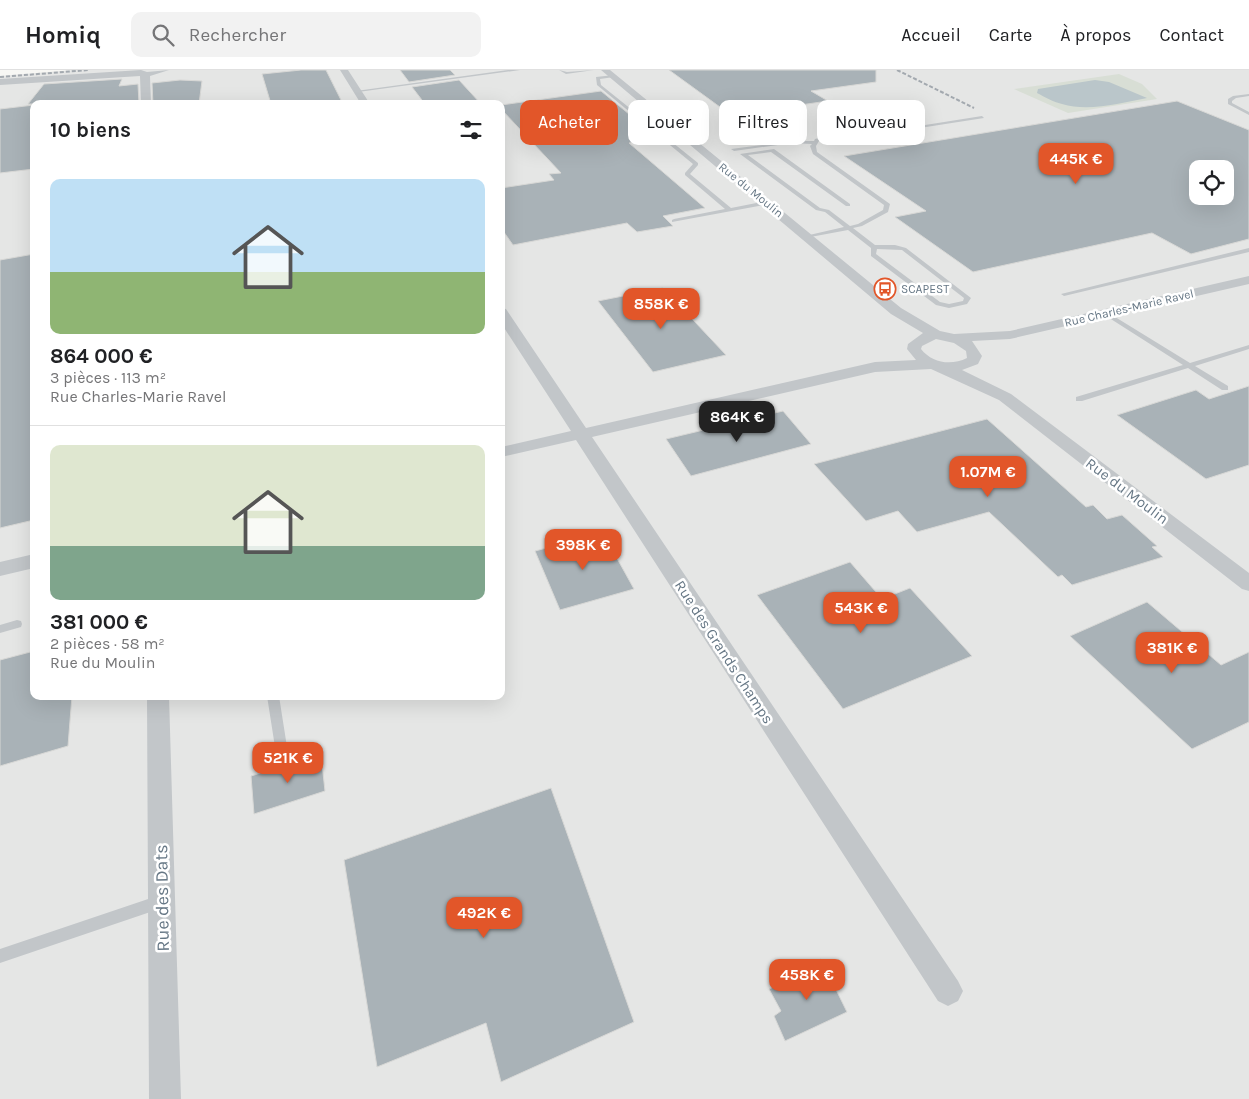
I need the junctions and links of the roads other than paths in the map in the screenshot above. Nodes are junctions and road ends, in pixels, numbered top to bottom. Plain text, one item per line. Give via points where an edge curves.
1 (165, 70) edge
2 (344, 70) edge
3 (518, 70) edge
4 (562, 70) edge
5 (592, 70) edge
6 (144, 72) edge
7 (608, 73) edge
8 (0, 82) edge
9 (358, 91) junction
10 (1249, 95) edge
11 (146, 100) edge
12 (364, 100) edge
13 (1249, 114) edge
14 (982, 117) dead end
15 (815, 143) junction
16 (734, 149) dead end
17 (767, 203) junction
18 (841, 206) dead end
19 (834, 209) dead end
20 (730, 210) junction
21 (827, 211) junction
22 (674, 222) dead end
23 (849, 228) junction
24 (808, 237) junction
25 (874, 247) junction
26 (1249, 250) edge
27 (1249, 280) edge
28 (1064, 294) dead end
29 (896, 311) junction
30 (1105, 313) junction
31 (505, 318) edge
32 (936, 335) junction
33 (1010, 335) junction
34 (954, 338) junction
35 (915, 347) junction
36 (1249, 347) edge
37 (974, 354) junction
38 (1187, 364) junction
39 (937, 365) junction
40 (874, 367) junction
41 (1225, 388) dead end
42 (1005, 397) junction
43 (1080, 399) dead end
44 (580, 434) junction
45 (505, 451) edge
46 (30, 562) edge
47 (0, 569) edge
48 (1249, 584) edge
49 (17, 624) dead end
50 (0, 628) edge
51 (158, 700) edge
52 (274, 700) edge
53 (281, 747) dead end
54 (162, 902) junction
55 (0, 956) edge
56 (948, 991) dead end
57 (165, 1099) edge

1 - 6 street
2 - 9 street
3 - 9 lane
4 - 5 lane via 566,74
6 - 8 street
6 - 11 street
7 - 17 street, Rue du Moulin
7 - 20 lane via 598,78 599,85 696,164 687,174
9 - 12 street
10 - 13 lane via 1235,97 1230,104
14 - 15 lane via 880,133 836,134
15 - 16 lane via 792,142
15 - 23 lane via 815,153 887,204 886,211 879,216
17 - 20 lane
17 - 24 street, Rue du Moulin
18 - 21 lane via 848,204 772,150 743,154 818,209
19 - 21 lane
20 - 22 lane
21 - 23 lane
23 - 24 lane
23 - 25 lane
24 - 29 street, Rue du Moulin
25 - 25 lane via 904,249 968,298 965,303 957,305 938,304 873,255
26 - 28 lane
27 - 30 street, Rue Charles-Marie Ravel
29 - 32 street, Rue du Moulin
29 - 35 street, Rue du Moulin via 906,324
30 - 33 street, Rue Charles-Marie Ravel
30 - 38 lane
31 - 44 street, Rue des Grands Champs
32 - 34 street
32 - 35 street via 926,337
33 - 34 street, Rue Charles-Marie Ravel
33 - 37 street, Rue Charles-Marie Ravel
34 - 37 street via 970,346
35 - 39 street, Rue du Moulin via 918,355
35 - 40 street
36 - 38 lane
37 - 39 street, Rue Charles-Marie Ravel via 973,361 960,367
37 - 42 street, Rue du Moulin
38 - 41 lane
38 - 43 lane
39 - 40 street
39 - 42 street, Rue du Moulin
40 - 44 street
42 - 48 street, Rue du Moulin
44 - 45 street
44 - 56 street, Rue des Grands Champs
46 - 47 street
49 - 50 lane
51 - 54 street, Rue des Dats
52 - 53 lane
54 - 55 lane
54 - 57 street, Rue des Dats

